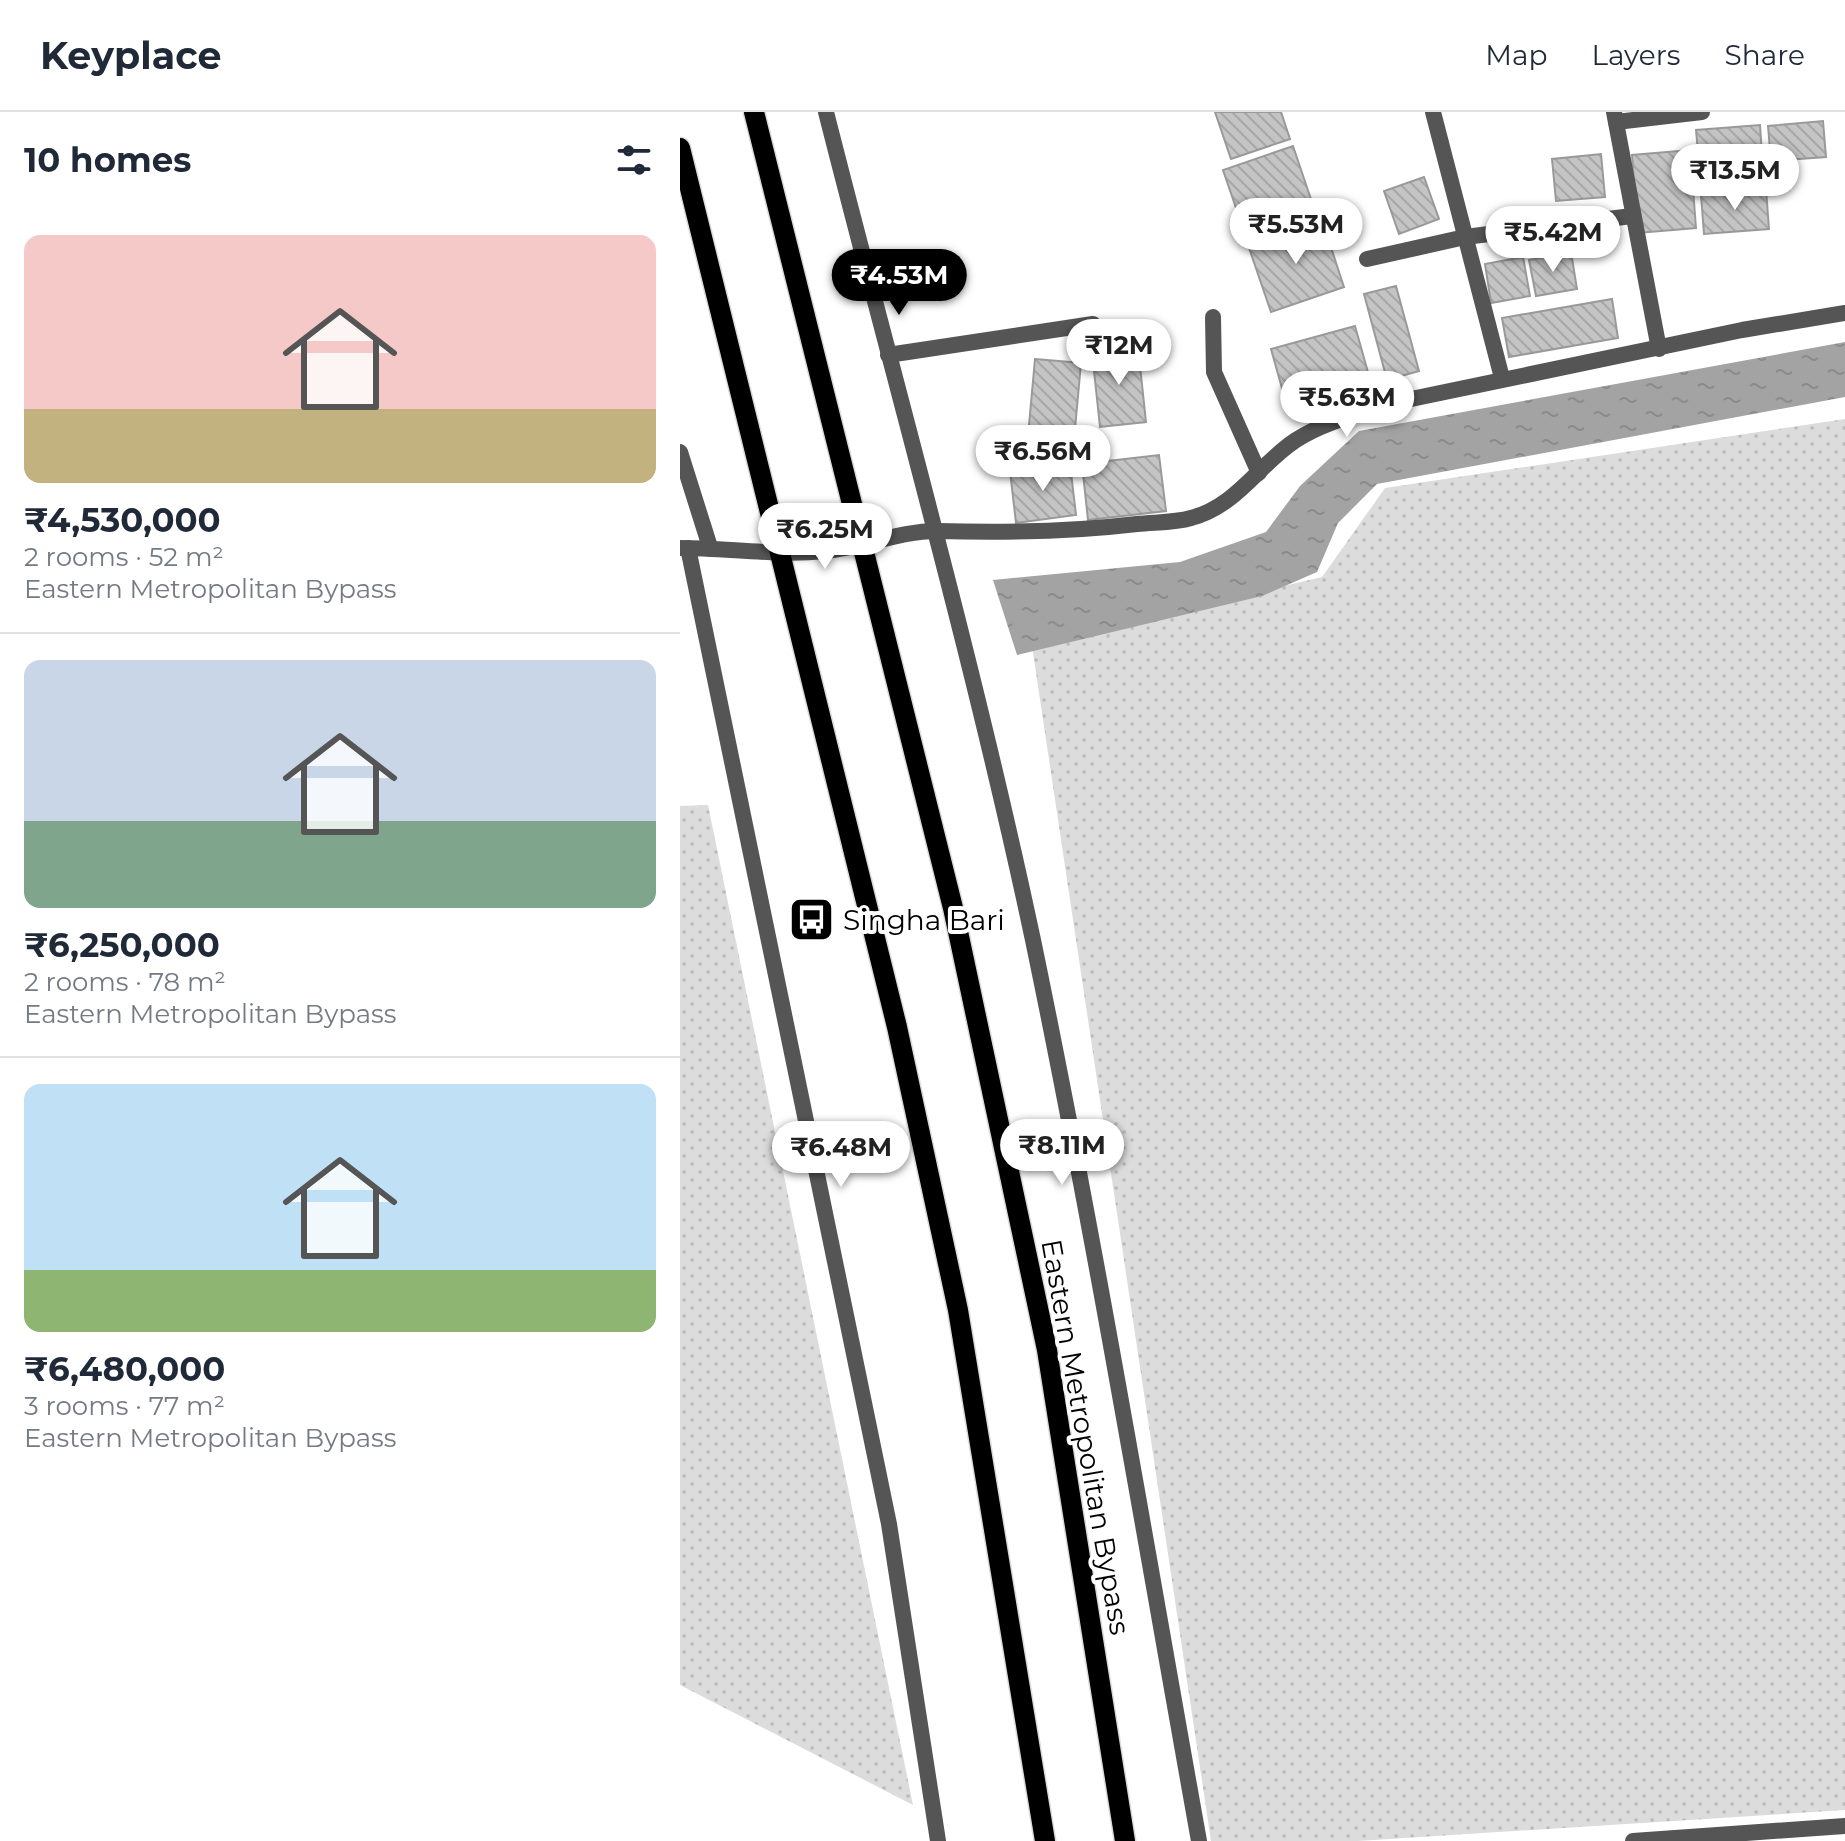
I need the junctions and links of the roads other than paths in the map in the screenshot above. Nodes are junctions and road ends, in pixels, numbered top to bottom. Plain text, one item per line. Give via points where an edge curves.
1 (754, 112) edge
2 (826, 112) edge
3 (1433, 112) edge
4 (1702, 112) edge
5 (1615, 117) edge
6 (680, 148) edge
7 (1632, 216) junction
8 (1465, 237) junction
9 (1367, 259) dead end
10 (1845, 313) edge
11 (1213, 317) dead end
12 (1093, 324) dead end
13 (1659, 349) junction
14 (888, 355) junction
15 (1502, 378) junction
16 (680, 452) edge
17 (1259, 473) junction
18 (934, 531) junction
19 (862, 543) junction
20 (710, 547) junction
21 (684, 548) edge
22 (782, 554) junction
23 (1845, 1826) edge
24 (938, 1841) edge
25 (1045, 1841) edge
26 (1125, 1841) edge
27 (1199, 1841) edge
28 (1633, 1841) edge

1 - 19 main road, Eastern Metropolitan Bypass
2 - 14 street
3 - 8 street
4 - 5 street
5 - 7 street
6 - 22 main road
7 - 8 street
7 - 13 street
8 - 9 street
8 - 15 street
10 - 13 street
11 - 17 street via 1214,372
12 - 14 street
13 - 15 street
14 - 18 street
15 - 17 street via 1348,416 1296,440
16 - 20 street
17 - 18 street via 1240,492 1189,519 1075,531
18 - 19 street
18 - 27 street via 1031,935 1099,1266
19 - 22 street
19 - 26 main road, Eastern Metropolitan Bypass via 953,908 1047,1350
20 - 21 street
20 - 22 street
21 - 24 street via 889,1524
22 - 25 main road via 897,1027 958,1310
23 - 28 street

